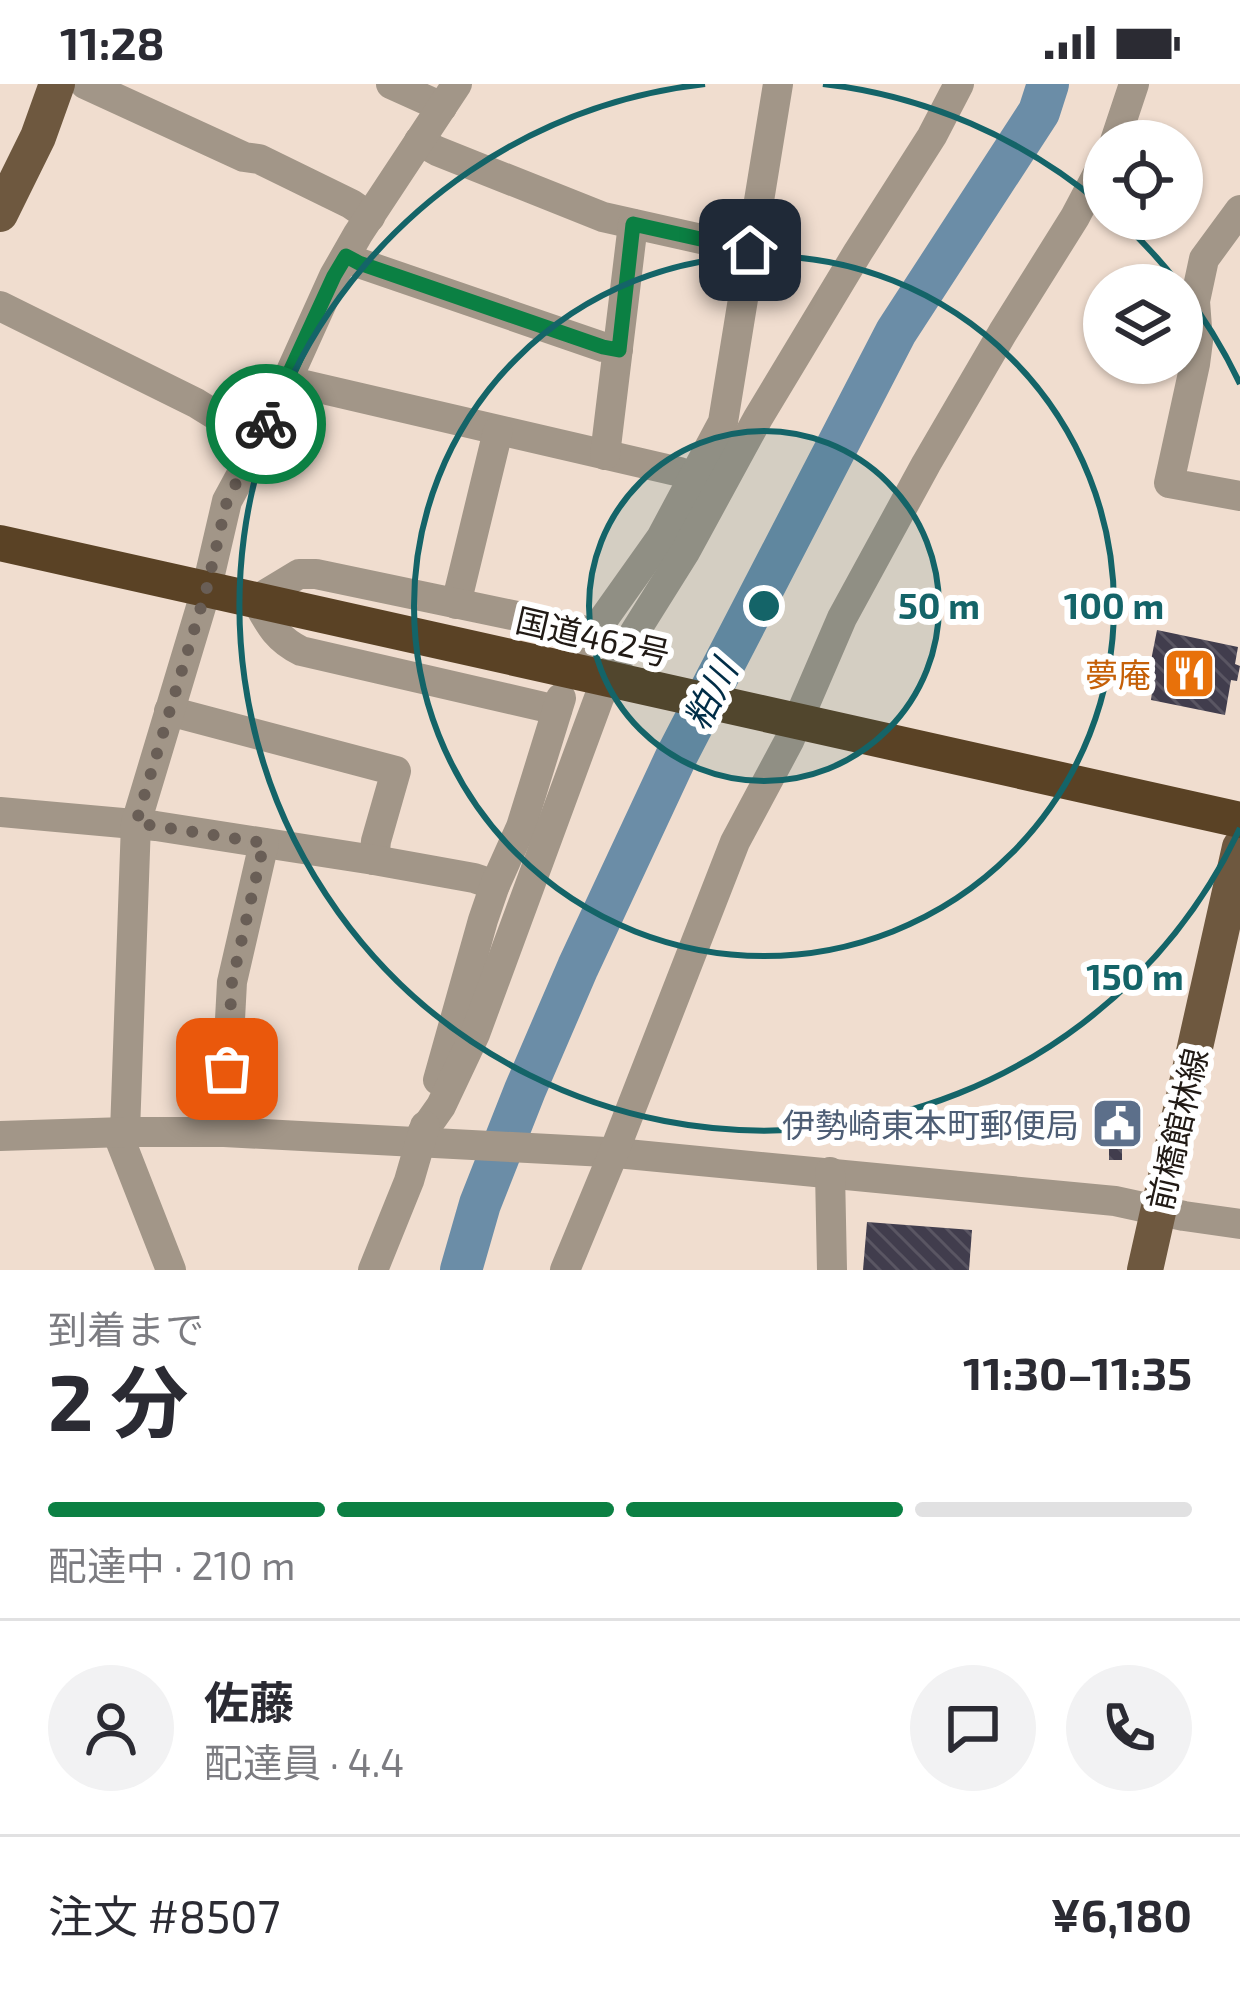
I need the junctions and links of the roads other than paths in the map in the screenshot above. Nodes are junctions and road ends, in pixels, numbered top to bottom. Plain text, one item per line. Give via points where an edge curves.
1 (57, 84) edge
2 (85, 84) edge
3 (391, 84) edge
4 (778, 84) edge
5 (959, 84) edge
6 (1135, 84) edge
7 (449, 95) edge
8 (1122, 120) edge
9 (419, 141) junction
10 (1083, 202) edge
11 (1240, 210) edge
12 (0, 214) edge
13 (370, 217) junction
14 (633, 224) junction
15 (750, 250) junction
16 (346, 256) junction
17 (0, 306) edge
18 (619, 350) junction
19 (287, 377) junction
20 (498, 431) junction
21 (259, 442) junction
22 (605, 455) junction
23 (693, 478) junction
24 (1240, 496) edge
25 (0, 543) edge
26 (207, 587) junction
27 (256, 600) junction
28 (456, 604) junction
29 (613, 680) junction
30 (170, 711) junction
31 (795, 721) junction
32 (0, 812) edge
33 (1240, 820) edge
34 (136, 823) junction
35 (264, 843) junction
36 (1240, 848) edge
37 (374, 860) junction
38 (495, 885) junction
39 (121, 1132) junction
40 (224, 1132) junction
41 (0, 1136) edge
42 (425, 1140) junction
43 (610, 1152) junction
44 (830, 1172) junction
45 (1159, 1211) junction
46 (1240, 1224) edge
47 (171, 1270) edge
48 (373, 1270) edge
49 (565, 1270) edge
50 (832, 1270) edge
51 (1145, 1270) edge

1 - 12 main road
2 - 13 street
3 - 7 street
4 - 15 street
5 - 29 street via 758,418
6 - 8 street
7 - 9 street
9 - 13 street
9 - 14 street
10 - 31 street via 868,569
11 - 24 street via 1204,259 1195,364 1169,483
13 - 16 street
14 - 15 street
14 - 18 street
15 - 23 street via 723,422
16 - 18 street
16 - 19 street
17 - 21 street
18 - 22 street
19 - 20 street
19 - 21 street
20 - 22 street
20 - 28 street
21 - 26 street via 227,501
22 - 23 street
23 - 28 street via 588,640 579,629
25 - 26 highway, 国道462号
26 - 27 highway, 国道462号
26 - 30 street
27 - 28 street via 299,574 316,574
27 - 29 highway, 国道462号
27 - 38 street via 272,631 301,650 559,704
29 - 31 highway, 国道462号
29 - 42 street via 594,707 475,1034
30 - 34 street
30 - 37 street via 396,771
31 - 33 highway, 国道462号
31 - 43 street via 735,842
32 - 34 street
34 - 35 street
34 - 39 street
35 - 37 street
35 - 40 street via 232,982
36 - 45 main road, 前橋館林線
37 - 38 street
38 - 42 street
39 - 40 street
39 - 41 street
39 - 47 street
40 - 42 street
42 - 43 street
42 - 48 street
43 - 44 street
43 - 49 street
44 - 45 street
44 - 50 street
45 - 46 street
45 - 51 main road, 前橋館林線

